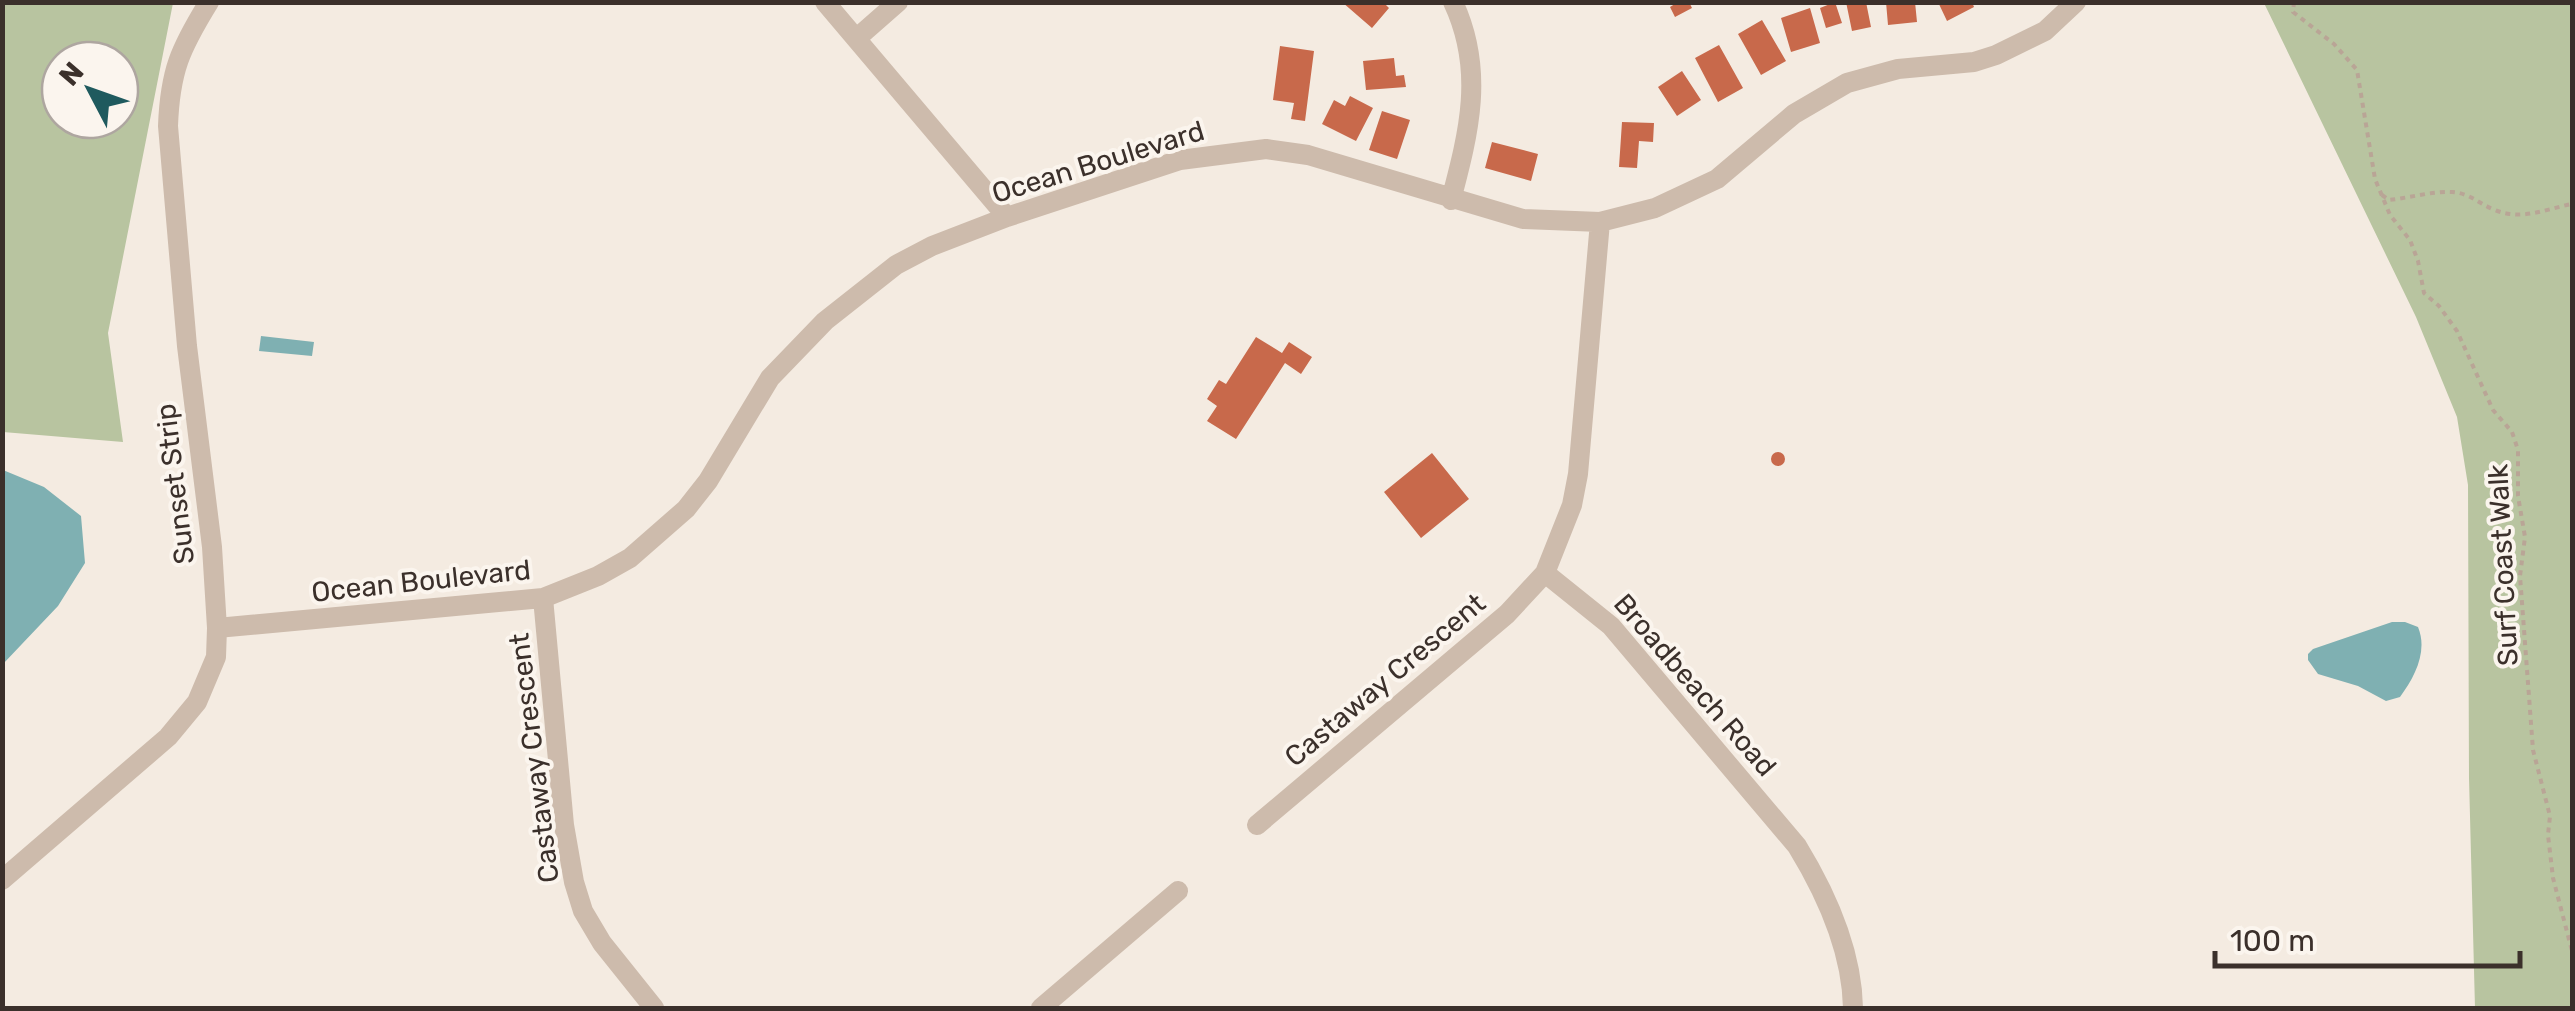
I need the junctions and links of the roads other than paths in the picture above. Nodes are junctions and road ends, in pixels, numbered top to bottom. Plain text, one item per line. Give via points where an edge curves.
1 (209, 2) edge
2 (826, 2) edge
3 (898, 2) edge
4 (1454, 2) edge
5 (2076, 2) edge
6 (857, 38) junction
7 (1450, 200) junction
8 (1007, 216) junction
9 (1600, 222) junction
10 (1545, 572) junction
11 (542, 598) junction
12 (217, 628) junction
13 (1257, 825) dead end
14 (2, 880) edge
15 (1178, 891) dead end
16 (654, 1008) edge
17 (1041, 1008) edge
18 (1852, 1008) edge

1 - 12 street, Sunset Strip via 176,59 168,126
2 - 6 street
3 - 6 street
4 - 7 street via 1472,94
5 - 9 street, Ocean Boulevard via 2045,30 1996,55 1847,84 1794,114 1716,179 1655,208
6 - 8 street
7 - 8 street, Ocean Boulevard via 1266,148 1180,160
7 - 9 street, Ocean Boulevard via 1524,219
8 - 11 street, Ocean Boulevard via 932,246 863,289 770,378 686,510 630,558
9 - 10 street via 1578,474
10 - 13 street, Castaway Crescent via 1506,614
10 - 18 street, Broadbeach Road via 1611,626 1797,846 1834,918
11 - 12 street, Ocean Boulevard
11 - 16 street, Castaway Crescent via 574,882 602,944
12 - 14 street, Sunset Strip via 208,682 183,721
15 - 17 street

